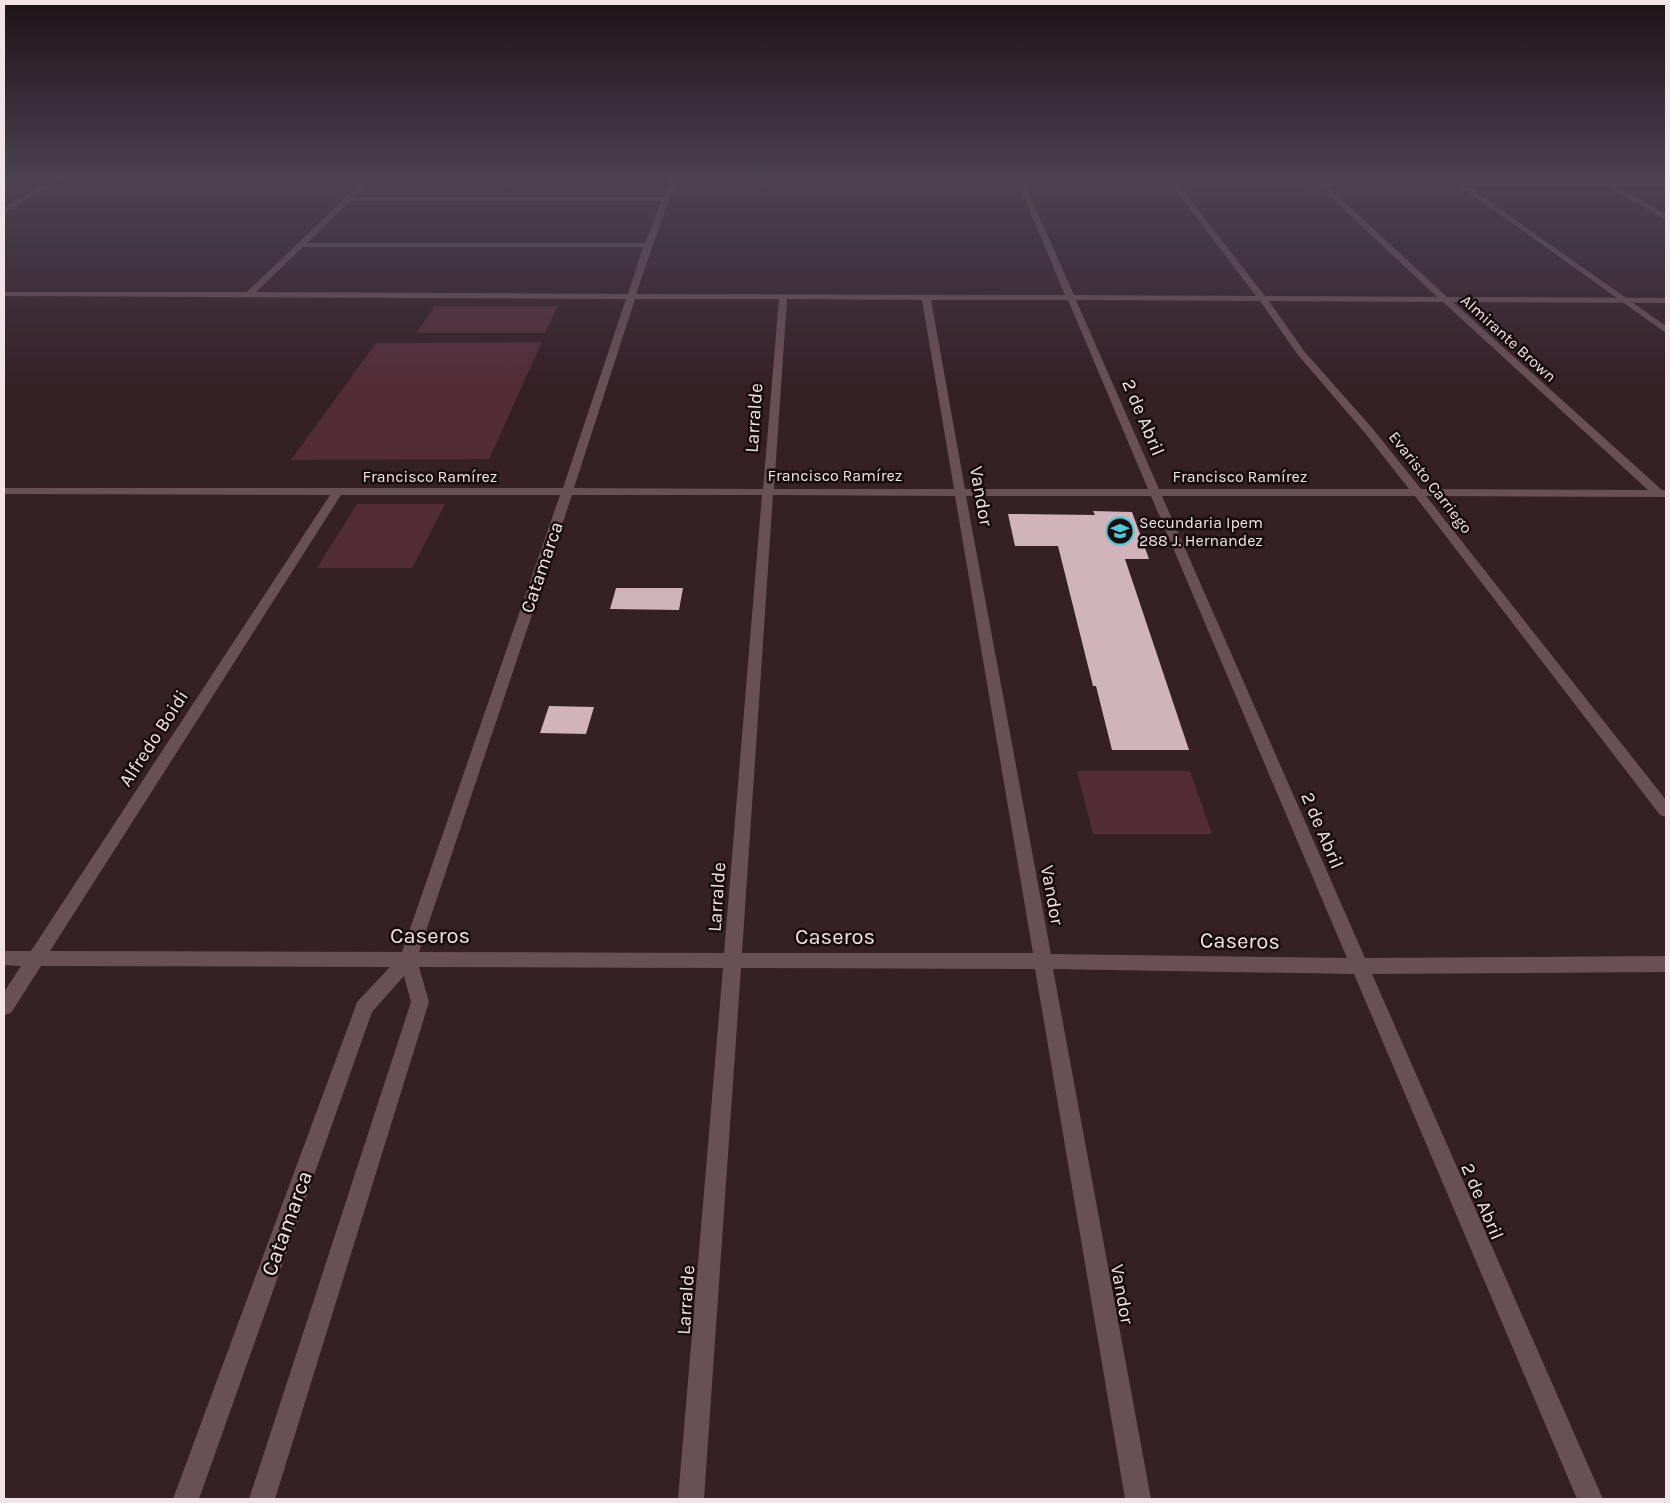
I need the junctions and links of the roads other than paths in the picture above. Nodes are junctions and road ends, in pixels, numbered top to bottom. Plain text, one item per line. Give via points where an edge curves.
1 (299, 246) edge
2 (648, 246) edge
3 (1049, 246) edge
4 (1223, 246) edge
5 (1387, 246) edge
6 (1551, 246) edge
7 (1563, 246) edge
8 (4, 294) edge
9 (248, 296) junction
10 (631, 297) junction
11 (783, 297) junction
12 (926, 298) junction
13 (1071, 298) junction
14 (1263, 298) junction
15 (1445, 300) junction
16 (1624, 300) junction
17 (1639, 300) junction
18 (1666, 300) edge
19 (1659, 314) dead end
20 (1666, 330) edge
21 (4, 491) edge
22 (769, 491) junction
23 (960, 491) junction
24 (337, 492) junction
25 (567, 492) junction
26 (1155, 492) junction
27 (1418, 493) junction
28 (1664, 495) edge
29 (1666, 811) edge
30 (4, 958) edge
31 (35, 958) junction
32 (408, 959) junction
33 (733, 959) junction
34 (1043, 960) junction
35 (1666, 964) edge
36 (1360, 966) junction
37 (4, 1007) edge
38 (186, 1499) edge
39 (262, 1499) edge
40 (691, 1499) edge
41 (1138, 1499) edge
42 (1590, 1499) edge

1 - 9 street
2 - 10 street, Catamarca
3 - 13 street, 2 de Abril
4 - 14 street, Evaristo Carriego
5 - 15 street, Almirante Brown
6 - 16 street
7 - 17 street
8 - 9 street
9 - 10 street
10 - 11 street
10 - 25 street, Catamarca
11 - 12 street
11 - 22 street, Larralde
12 - 13 street
12 - 23 street, Vandor
13 - 14 street
13 - 26 street, 2 de Abril
14 - 15 street
14 - 27 street, Evaristo Carriego via 1301,353
15 - 16 street
15 - 28 street, Almirante Brown
16 - 17 street
16 - 20 street
17 - 18 street
17 - 19 street
21 - 24 street, Francisco Ramírez
22 - 23 street, Francisco Ramírez
22 - 25 street, Francisco Ramírez
22 - 33 street, Larralde
23 - 26 street, Francisco Ramírez
23 - 34 street, Vandor
24 - 25 street, Francisco Ramírez
24 - 31 street, Alfredo Boidi
25 - 32 street, Catamarca
26 - 27 street, Francisco Ramírez
26 - 36 street, 2 de Abril
27 - 28 street, Francisco Ramírez
27 - 29 street, Evaristo Carriego
30 - 31 street, Caseros
31 - 32 street, Caseros
31 - 37 street, Alfredo Boidi
32 - 33 street, Caseros
32 - 38 street, Catamarca via 364,1008
32 - 39 street via 420,1002
33 - 34 street, Caseros
33 - 40 street, Larralde
34 - 36 street, Caseros
34 - 41 street, Vandor
35 - 36 street, Caseros
36 - 42 street, 2 de Abril

